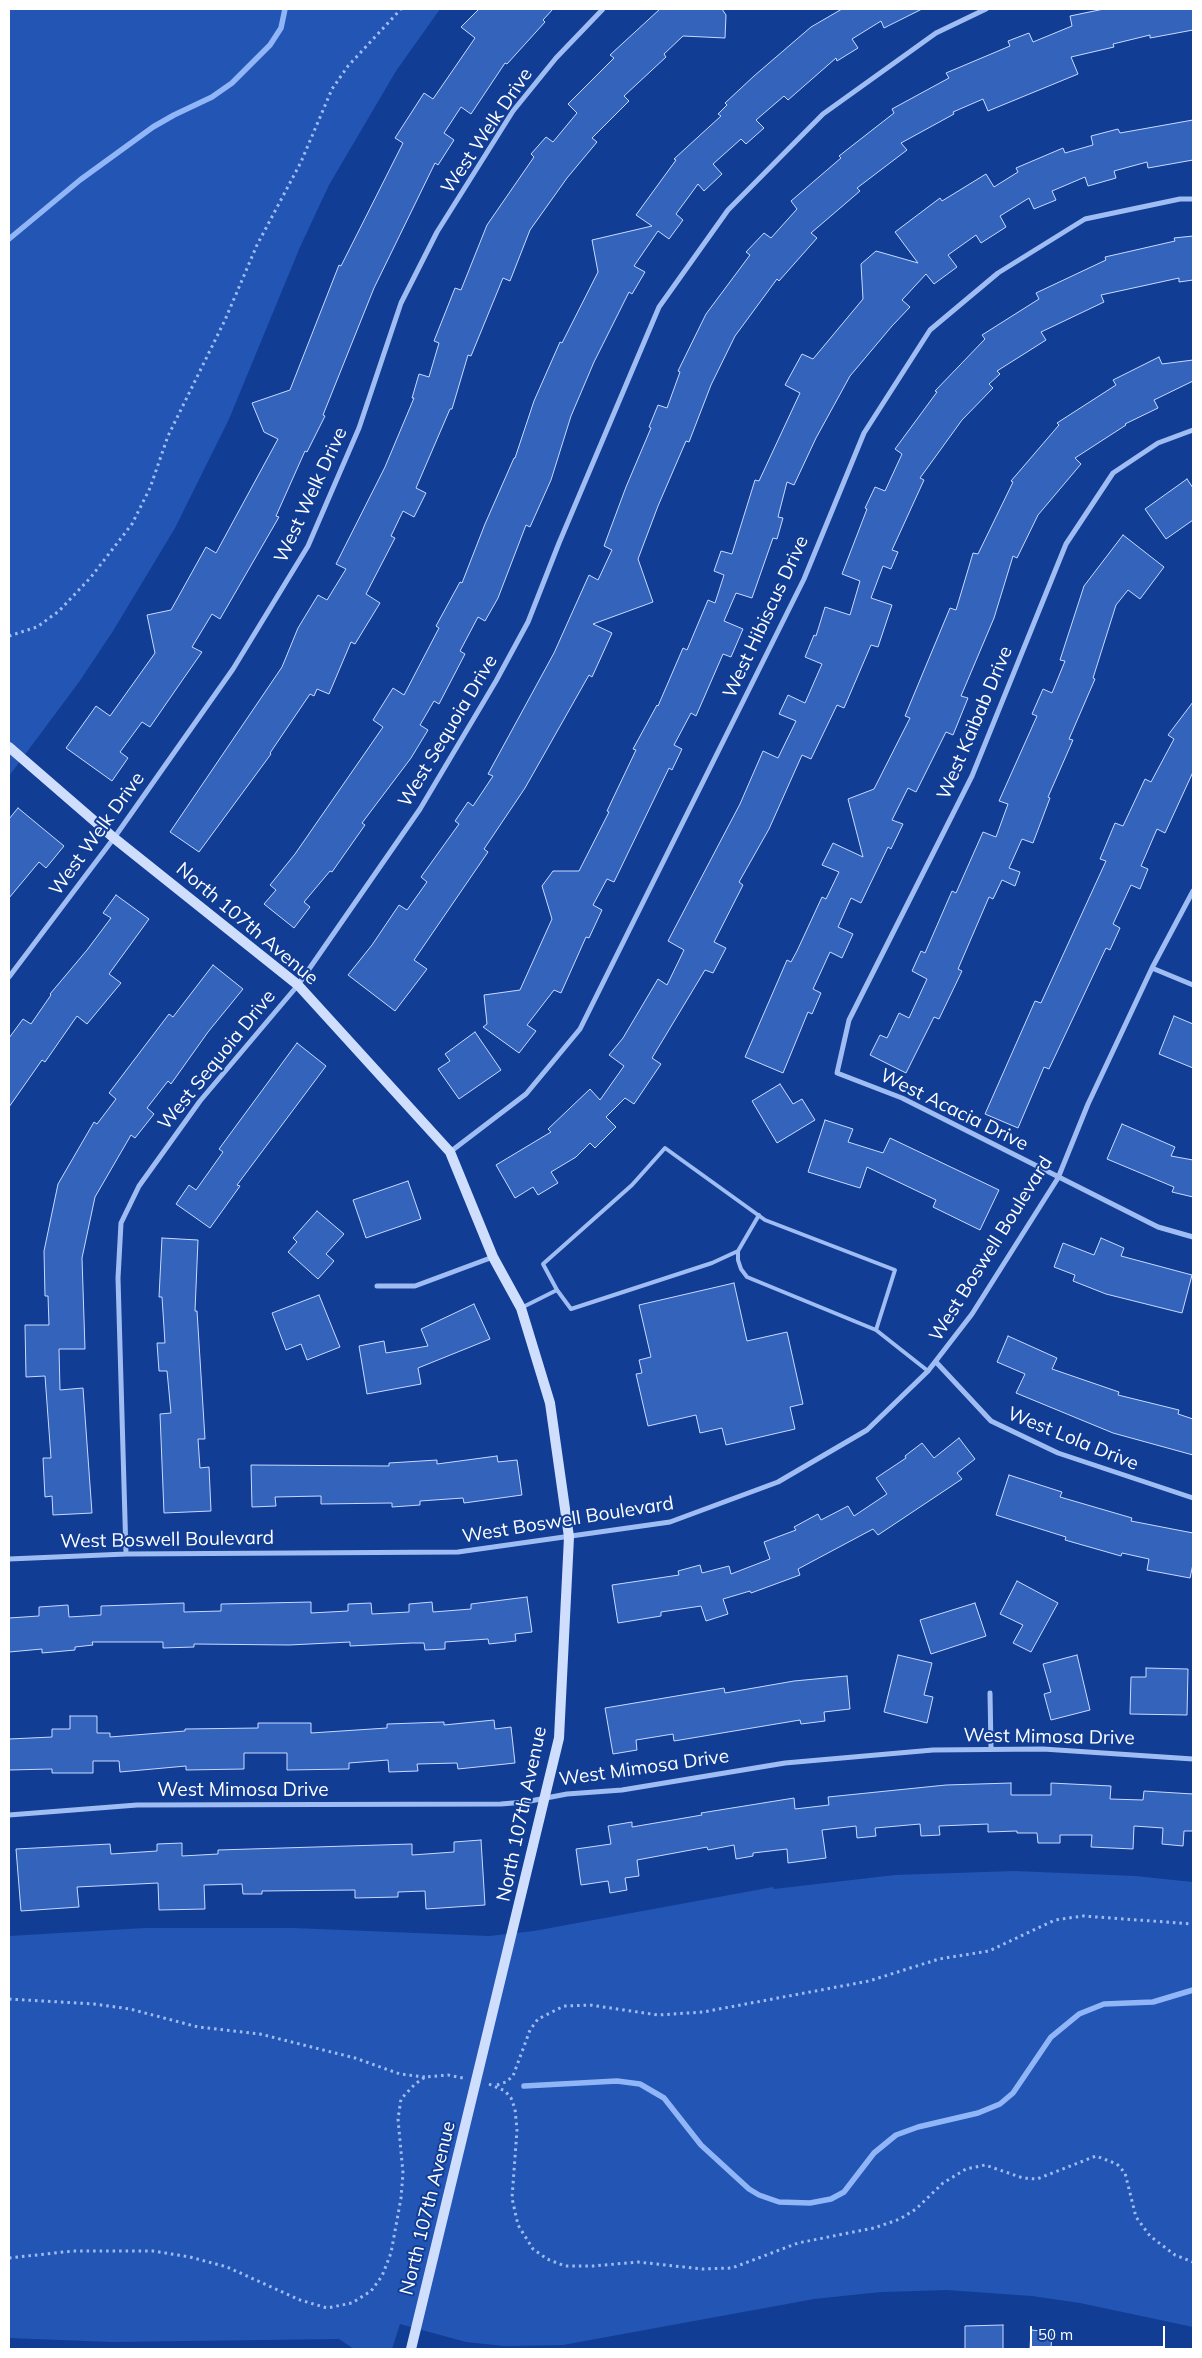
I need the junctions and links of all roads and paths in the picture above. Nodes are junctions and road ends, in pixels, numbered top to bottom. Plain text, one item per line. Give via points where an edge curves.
1 (401, 9) edge
2 (603, 9) edge
3 (986, 9) edge
4 (1193, 198) edge
5 (1193, 430) edge
6 (9, 636) edge
7 (9, 747) edge
8 (114, 838) junction
9 (1193, 891) edge
10 (1152, 968) junction
11 (9, 977) edge
12 (298, 985) junction
13 (1193, 985) edge
14 (837, 1073) joint
15 (450, 1152) junction
16 (1058, 1178) junction
17 (759, 1215) junction
18 (1193, 1237) edge
19 (738, 1251) junction
20 (493, 1257) junction
21 (377, 1286) dead end
22 (557, 1290) junction
23 (521, 1308) junction
24 (876, 1330) junction
25 (936, 1362) junction
26 (928, 1371) junction
27 (1193, 1498) edge
28 (569, 1537) junction
29 (126, 1554) junction
30 (9, 1559) edge
31 (990, 1693) dead end
32 (991, 1748) junction
33 (1193, 1758) edge
34 (546, 1798) junction
35 (9, 1815) edge
36 (1193, 1924) edge
37 (9, 2000) edge
38 (425, 2076) junction
39 (477, 2081) junction
40 (497, 2086) junction
41 (9, 2258) edge
42 (1193, 2262) edge
43 (411, 2349) edge

1 - 6 path via 363,48 332,89 301,162 257,245 225,320 168,436 147,495 132,524 91,577 59,611 37,627
2 - 8 street, West Welk Drive via 556,58 514,111 437,232 400,303 360,428 308,546 233,669
3 - 12 street, West Sequoia Drive via 936,33 823,114 728,210 659,307 558,542 528,622 420,809
4 - 15 street, West Hibiscus Drive via 1085,219 998,273 930,330 864,433 804,579 580,1029 526,1094
5 - 14 street, West Kaibab Drive via 1158,443 1113,472 1066,544 972,776 849,1020
7 - 8 street, North 107th Avenue
8 - 11 street, West Welk Drive
8 - 12 street, North 107th Avenue
9 - 10 street, West Boswell Boulevard
10 - 13 street
10 - 16 street, West Boswell Boulevard via 1088,1104
12 - 15 street, North 107th Avenue
12 - 29 street, West Sequoia Drive via 200,1101 139,1186 121,1223 118,1278
14 - 16 street, West Acacia Drive via 902,1098
15 - 20 street, North 107th Avenue
16 - 18 street, West Acacia Drive via 1158,1227
16 - 25 street, West Boswell Boulevard via 972,1314
17 - 19 lane
17 - 22 lane via 665,1148 632,1185 543,1264
17 - 24 lane via 895,1270
19 - 22 lane via 705,1266 571,1309
19 - 24 lane via 741,1269 748,1277
20 - 21 street via 415,1286
20 - 23 street, North 107th Avenue
22 - 23 lane
23 - 28 street, North 107th Avenue via 550,1403
24 - 26 lane
25 - 26 street, West Boswell Boulevard
25 - 27 street, West Lola Drive via 990,1422 1058,1453
26 - 28 street, West Boswell Boulevard via 867,1430 778,1482 670,1522
28 - 29 street, West Boswell Boulevard via 458,1552
28 - 34 street, North 107th Avenue via 559,1738
29 - 30 street, West Boswell Boulevard
31 - 32 street
32 - 33 street, West Mimosa Drive
32 - 34 street, West Mimosa Drive via 826,1758 622,1790
34 - 35 street, West Mimosa Drive via 469,1806 137,1805
34 - 39 street, North 107th Avenue
36 - 40 path via 1083,1916 1055,1920 989,1951 939,1959 869,1981 690,2014 658,2015 590,2005 564,2006 543,2014 533,2024 513,2076
37 - 38 path via 130,2009 198,2027 260,2034 362,2060 400,2074
38 - 39 path via 448,2075
38 - 41 path via 401,2099 398,2119 403,2173 391,2254 372,2291 352,2303 327,2308 300,2300 227,2267 152,2251 73,2251
39 - 40 path
39 - 43 street, North 107th Avenue
40 - 42 path via 511,2098 516,2116 514,2217 533,2249 547,2260 565,2266 638,2262 711,2270 742,2266 798,2243 874,2228 900,2219 916,2209 943,2183 966,2169 984,2165 1036,2179 1096,2156 1118,2164 1125,2174 1136,2217 1150,2236 1175,2255

